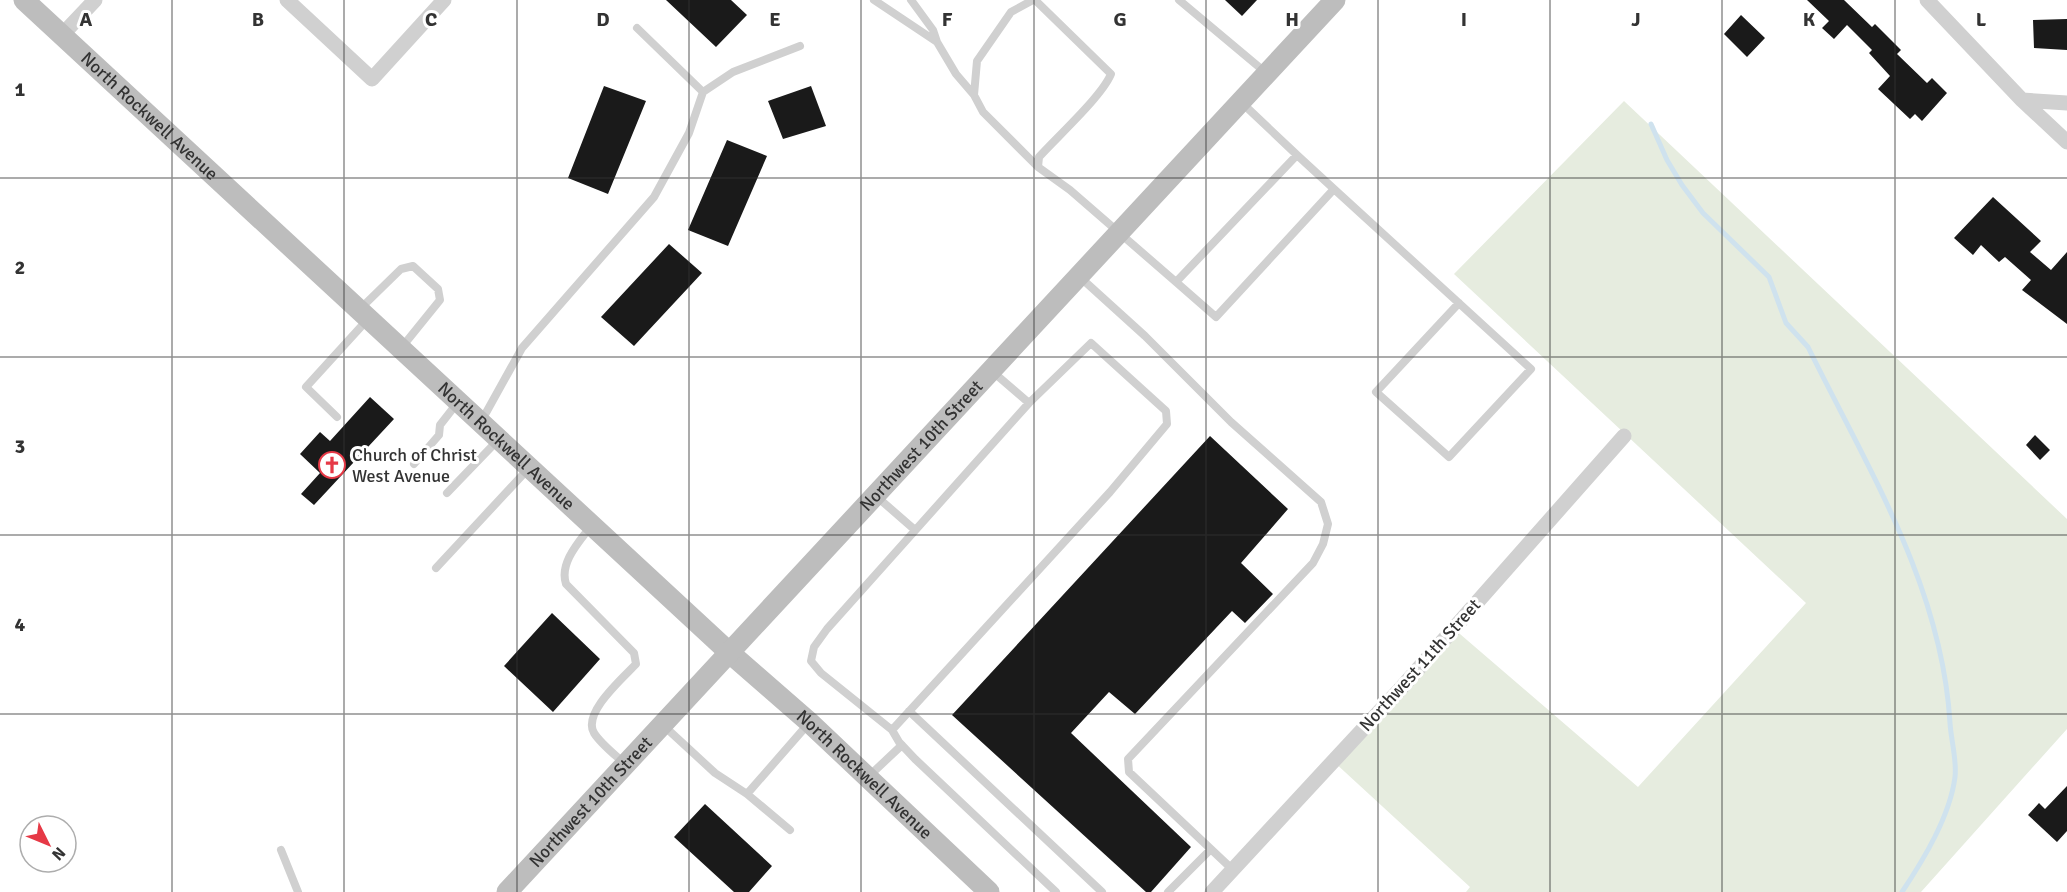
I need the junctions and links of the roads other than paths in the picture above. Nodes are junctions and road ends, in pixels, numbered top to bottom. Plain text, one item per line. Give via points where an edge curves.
1 (24, 0) edge
2 (95, 0) edge
3 (287, 0) edge
4 (444, 0) edge
5 (874, 0) edge
6 (911, 0) edge
7 (1034, 0) edge
8 (1179, 0) edge
9 (1333, 0) edge
10 (1927, 0) edge
11 (637, 28) dead end
12 (62, 35) junction
13 (937, 42) junction
14 (800, 46) dead end
15 (1267, 73) junction
16 (703, 92) junction
17 (974, 95) junction
18 (2022, 100) junction
19 (1240, 102) junction
20 (2067, 103) edge
21 (2067, 142) edge
22 (1297, 155) junction
23 (1038, 167) junction
24 (1334, 189) junction
25 (1121, 232) junction
26 (1080, 277) junction
27 (1176, 282) junction
28 (1459, 303) junction
29 (365, 314) junction
30 (401, 347) junction
31 (992, 371) junction
32 (459, 401) junction
33 (1029, 403) junction
34 (337, 417) dead end
35 (482, 422) junction
36 (1624, 436) dead end
37 (500, 438) junction
38 (414, 464) dead end
39 (531, 467) junction
40 (447, 493) dead end
41 (876, 496) junction
42 (592, 525) junction
43 (915, 530) junction
44 (436, 568) dead end
45 (731, 654) junction
46 (909, 711) junction
47 (809, 723) junction
48 (664, 726) junction
49 (892, 730) junction
50 (902, 745) junction
51 (627, 765) junction
52 (867, 778) junction
53 (747, 794) junction
54 (790, 830) dead end
55 (1211, 849) junction
56 (281, 850) dead end
57 (1232, 869) junction
58 (298, 892) edge
59 (507, 892) edge
60 (988, 892) edge
61 (1056, 892) edge
62 (1102, 892) edge
63 (1168, 892) edge
64 (1212, 892) edge

1 - 12 main road, North Rockwell Avenue
2 - 12 street
3 - 4 street via 372,79
5 - 13 lane
6 - 13 lane
7 - 17 lane via 1011,12 977,61
7 - 23 lane via 1111,74 1105,89 1039,156
8 - 15 lane
9 - 15 main road, Northwest 10th Street
10 - 18 street
11 - 16 lane
12 - 29 main road, North Rockwell Avenue
13 - 17 lane
14 - 16 lane via 733,72
15 - 19 main road, Northwest 10th Street
16 - 35 lane via 689,133 654,197 522,348
17 - 23 lane via 983,112
18 - 20 street
18 - 21 street
19 - 22 lane
19 - 25 main road, Northwest 10th Street
22 - 24 lane
22 - 27 lane
23 - 25 lane
24 - 27 lane via 1216,317
24 - 28 lane
25 - 26 main road, Northwest 10th Street
25 - 27 lane
26 - 31 main road, Northwest 10th Street
26 - 55 lane via 1321,502 1328,525 1313,563 1128,759 1129,772
28 - 28 lane via 1376,392 1449,457 1531,369
29 - 30 main road, North Rockwell Avenue
29 - 30 lane via 401,268 413,266 430,281 438,289 440,300
29 - 34 lane via 306,387
30 - 32 main road, North Rockwell Avenue
31 - 33 lane
31 - 41 main road, Northwest 10th Street
32 - 35 main road, North Rockwell Avenue
32 - 38 lane via 440,425 440,435
33 - 43 lane
33 - 46 lane via 1091,343 1166,411 1167,424 1110,492
35 - 37 main road, North Rockwell Avenue
36 - 57 street, Northwest 11th Street via 1403,686
37 - 39 main road, North Rockwell Avenue
37 - 40 lane
39 - 42 main road, North Rockwell Avenue
39 - 44 lane
41 - 43 lane
41 - 45 main road, Northwest 10th Street
42 - 45 main road, North Rockwell Avenue
42 - 51 lane via 567,561 563,575 566,584 634,653 636,664 603,700 592,723 592,731 601,742
43 - 49 lane via 822,634 811,661
45 - 47 main road, North Rockwell Avenue
45 - 48 main road, Northwest 10th Street
46 - 49 lane
46 - 62 lane
47 - 52 main road, North Rockwell Avenue
47 - 53 lane
48 - 51 main road, Northwest 10th Street
48 - 53 lane via 715,773
49 - 50 lane
50 - 52 lane
50 - 61 lane
51 - 59 main road, Northwest 10th Street
52 - 60 main road, North Rockwell Avenue
53 - 54 lane
55 - 57 lane
55 - 63 lane
56 - 58 lane
57 - 64 street, Northwest 11th Street

